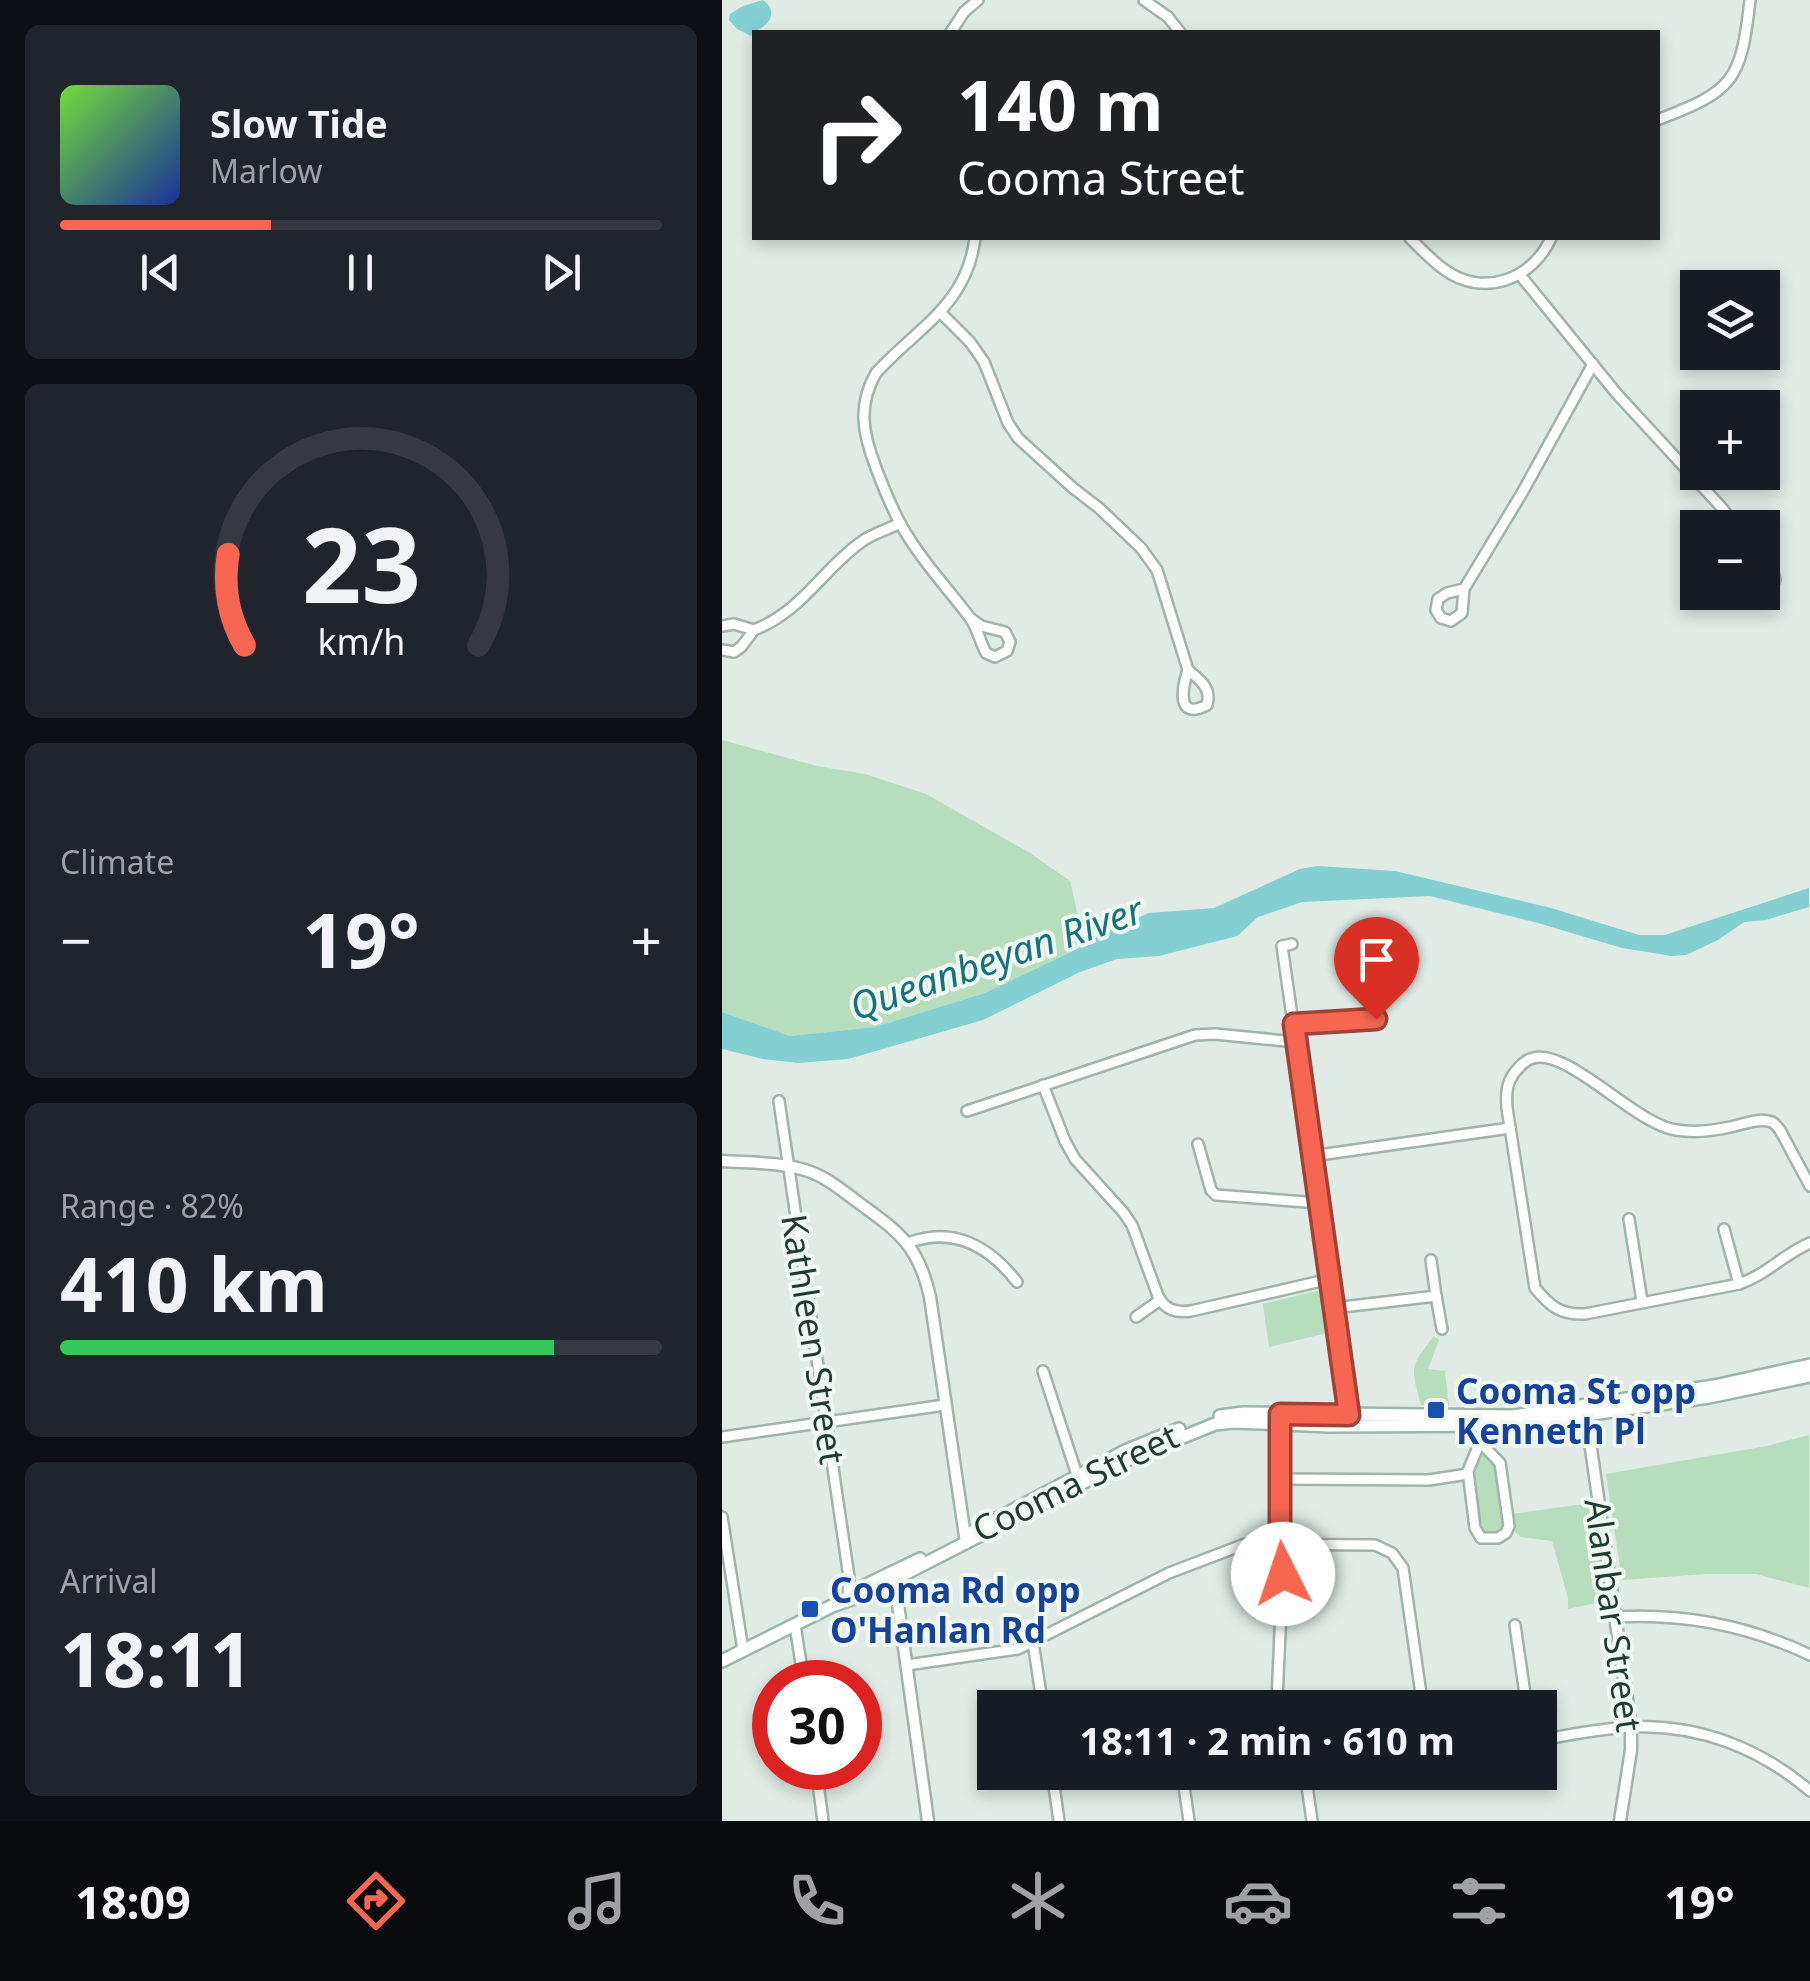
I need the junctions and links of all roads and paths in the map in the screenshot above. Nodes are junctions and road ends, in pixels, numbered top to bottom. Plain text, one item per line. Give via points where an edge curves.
1 (978, 0) edge
2 (1144, 0) edge
3 (1750, 0) edge
4 (952, 30) edge
5 (1178, 30) edge
6 (1660, 119) edge
7 (975, 240) edge
8 (1412, 240) edge
9 (1550, 240) edge
10 (1520, 275) junction
11 (941, 313) junction
12 (1592, 364) junction
13 (1724, 510) edge
14 (900, 523) junction
15 (1464, 589) dead end
16 (970, 618) junction
17 (722, 626) edge
18 (996, 628) junction
19 (754, 630) junction
20 (982, 643) junction
21 (722, 650) edge
22 (1188, 670) dead end
23 (1292, 944) dead end
24 (1376, 1019) dead end
25 (1294, 1024) junction
26 (1296, 1042) junction
27 (1044, 1085) junction
28 (778, 1101) dead end
29 (968, 1111) dead end
30 (1510, 1128) junction
31 (1198, 1144) dead end
32 (1312, 1156) junction
33 (722, 1161) edge
34 (788, 1167) junction
35 (1810, 1186) edge
36 (1319, 1203) junction
37 (1628, 1219) dead end
38 (1724, 1229) dead end
39 (908, 1243) junction
40 (1810, 1243) edge
41 (1431, 1260) dead end
42 (1330, 1280) junction
43 (1017, 1282) dead end
44 (1739, 1284) junction
45 (1436, 1296) junction
46 (1160, 1300) junction
47 (1642, 1301) junction
48 (1334, 1308) junction
49 (1136, 1317) dead end
50 (1442, 1329) dead end
51 (1810, 1365) edge
52 (1043, 1371) dead end
53 (1810, 1376) edge
54 (945, 1405) junction
55 (1586, 1410) junction
56 (1349, 1415) junction
57 (1280, 1419) junction
58 (1480, 1421) junction
59 (827, 1422) junction
60 (1302, 1424) junction
61 (1392, 1426) junction
62 (722, 1437) edge
63 (1480, 1442) junction
64 (1468, 1474) junction
65 (1279, 1479) junction
66 (1078, 1480) junction
67 (722, 1517) edge
68 (965, 1540) junction
69 (1282, 1543) junction
70 (890, 1577) junction
71 (854, 1591) junction
72 (832, 1606) junction
73 (1615, 1617) junction
74 (1514, 1625) dead end
75 (795, 1626) junction
76 (1033, 1642) junction
77 (743, 1650) junction
78 (1810, 1655) edge
79 (800, 1660) edge
80 (722, 1661) edge
81 (906, 1664) junction
82 (1040, 1690) edge
83 (1278, 1690) edge
84 (1420, 1690) edge
85 (1524, 1690) edge
86 (1631, 1726) junction
87 (1557, 1737) edge
88 (819, 1790) edge
89 (1055, 1790) edge
90 (1184, 1790) edge
91 (1308, 1790) edge
92 (1810, 1791) edge
93 (1622, 1819) edge
94 (823, 1821) edge
95 (928, 1821) edge
96 (1059, 1821) edge
97 (1188, 1821) edge
98 (1312, 1821) edge

1 - 4 street
2 - 5 street
3 - 6 street via 1744,48 1726,84
7 - 11 street via 966,276
8 - 10 street via 1462,278 1493,284
9 - 10 street
10 - 12 street
11 - 14 street via 876,373 862,411 867,444
11 - 22 street via 984,362 1018,438 1099,508 1157,570
12 - 13 street
12 - 15 street
14 - 16 street
14 - 19 street via 864,540 791,609
16 - 18 street
16 - 20 street
17 - 19 street
18 - 20 street
18 - 20 street via 1008,636 1007,652 990,656
19 - 21 street via 734,652
23 - 25 street via 1282,946
24 - 25 street
25 - 26 street
26 - 27 street via 1195,1035
26 - 32 street
27 - 29 street
27 - 46 street via 1075,1160 1130,1222
28 - 34 street, Kathleen Street
30 - 32 street
30 - 35 street via 1509,1080 1534,1057 1550,1058 1671,1130 1773,1122
30 - 47 street via 1535,1288 1570,1314
31 - 36 street via 1216,1195
32 - 36 street
33 - 34 street
34 - 39 street via 822,1177
34 - 59 street, Kathleen Street
36 - 42 street
37 - 47 street
38 - 44 street
39 - 43 street via 934,1235 976,1246
39 - 54 street via 926,1282
40 - 44 street
41 - 45 street
42 - 46 street via 1184,1312
42 - 48 street
44 - 47 street
45 - 48 street
45 - 50 street
46 - 49 street
48 - 56 street
51 - 55 main road, Cooma Street
52 - 66 street
53 - 55 main road, Cooma Street via 1709,1397
54 - 59 street
54 - 68 street
55 - 58 main road, Cooma Street via 1522,1424
55 - 73 street, Alanbar Street
56 - 57 main road, Cooma Street
56 - 58 main road, Cooma Street
56 - 60 main road
56 - 61 main road via 1358,1423
57 - 60 main road, Cooma Street
57 - 65 street
57 - 66 main road, Cooma Street via 1210,1419 1125,1450
58 - 61 main road, Cooma Street
58 - 63 street
59 - 62 street
59 - 71 street, Kathleen Street
60 - 61 main road, Cooma Street
63 - 64 street
63 - 64 street via 1501,1467 1509,1526 1502,1536 1476,1532
64 - 65 street
65 - 69 street
66 - 68 main road, Cooma Street
67 - 77 street
68 - 70 main road, Cooma Street
69 - 76 street via 1218,1553
69 - 83 street
69 - 84 street via 1375,1545 1392,1553 1403,1568
70 - 71 main road, Cooma Street
70 - 72 main road, Cooma Street
70 - 81 street
71 - 72 main road, Cooma Street
72 - 75 main road, Cooma Street
73 - 78 street via 1713,1622
73 - 86 street, Alanbar Street
74 - 85 street
75 - 77 main road, Cooma Street
75 - 79 street
76 - 81 street
76 - 82 street
77 - 80 main road, Cooma Street
81 - 95 street
86 - 87 street
86 - 92 street via 1703,1733 1738,1745
86 - 93 street, Alanbar Street
88 - 94 street
89 - 96 street
90 - 97 street
91 - 98 street

